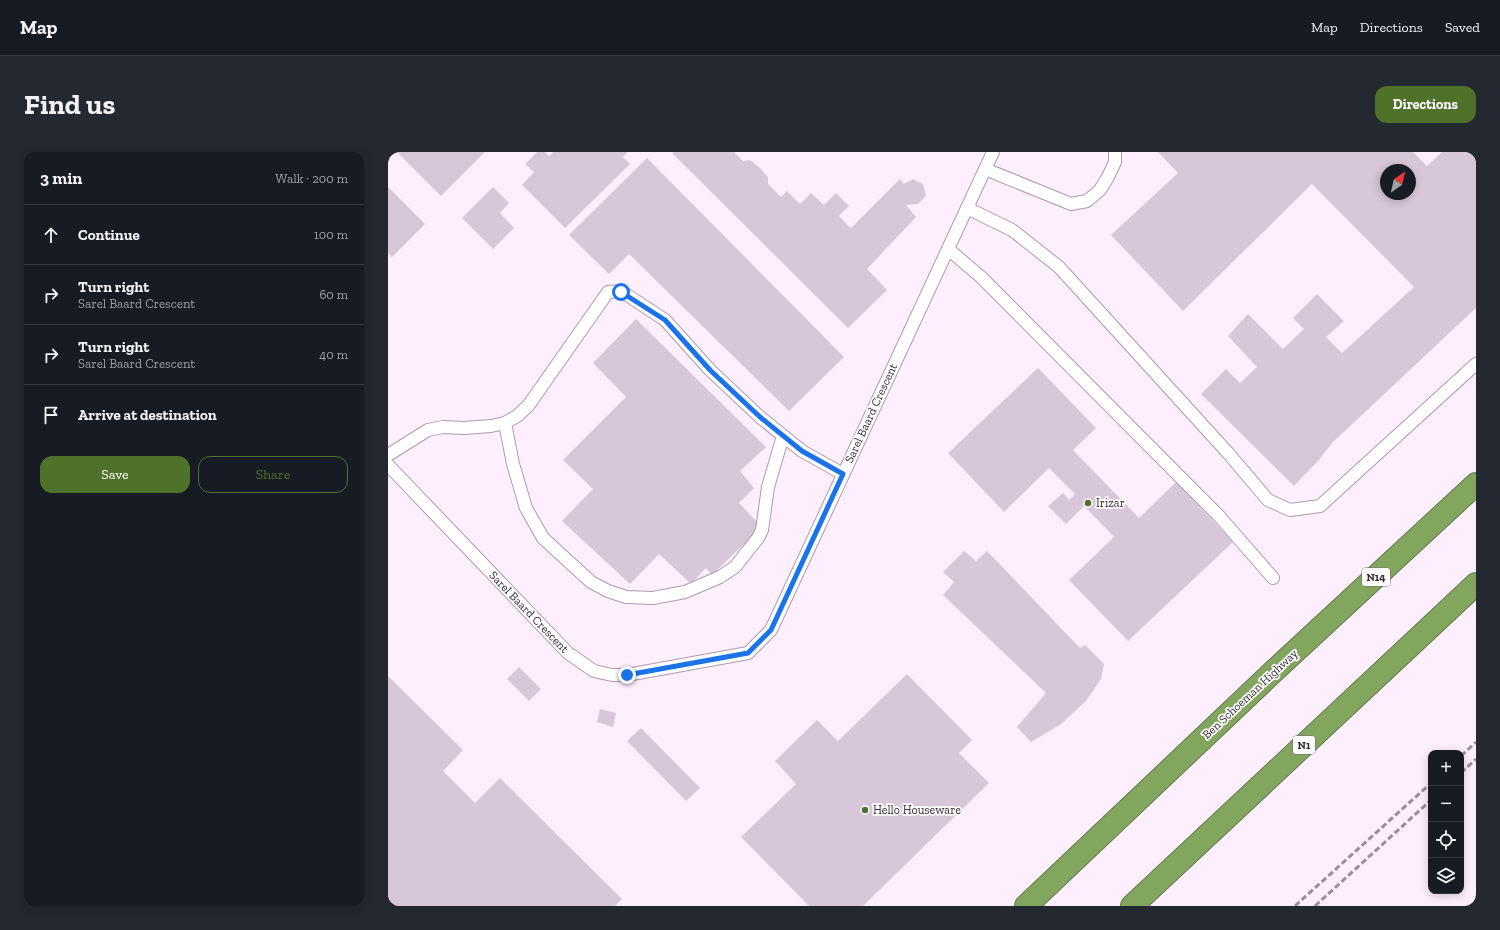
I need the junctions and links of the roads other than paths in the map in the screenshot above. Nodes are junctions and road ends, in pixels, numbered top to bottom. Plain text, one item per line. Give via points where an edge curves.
1 (993, 152) edge
2 (1115, 152) edge
3 (985, 169) junction
4 (967, 208) junction
5 (948, 249) junction
6 (1476, 364) edge
7 (505, 423) junction
8 (783, 436) junction
9 (388, 456) edge
10 (388, 465) edge
11 (1476, 472) edge
12 (843, 474) junction
13 (1476, 484) edge
14 (1273, 578) dead end
15 (1476, 584) edge
16 (1275, 670) junction
17 (1026, 906) edge
18 (1132, 906) edge

1 - 3 lane, Sarel Baard Crescent
2 - 3 lane via 1115,162 1100,190 1087,201 1071,204
3 - 4 lane, Sarel Baard Crescent
4 - 5 lane, Sarel Baard Crescent
4 - 6 lane via 1012,230 1059,267 1268,500 1290,510 1320,506
5 - 12 lane, Sarel Baard Crescent
5 - 14 lane via 981,277 1219,516
7 - 8 lane via 528,406 608,292 621,292 665,320 710,370
7 - 8 lane via 513,464 526,508 543,538 591,582 626,597 646,598 685,592 736,567 762,530 768,487
7 - 9 lane via 428,430
8 - 12 lane via 802,451
10 - 12 lane, Sarel Baard Crescent via 568,653 594,671 612,675 627,675 748,653 771,630
11 - 16 highway
13 - 16 highway, Ben Schoeman Highway / N14
15 - 18 highway, N1
16 - 17 highway, Ben Schoeman Highway

